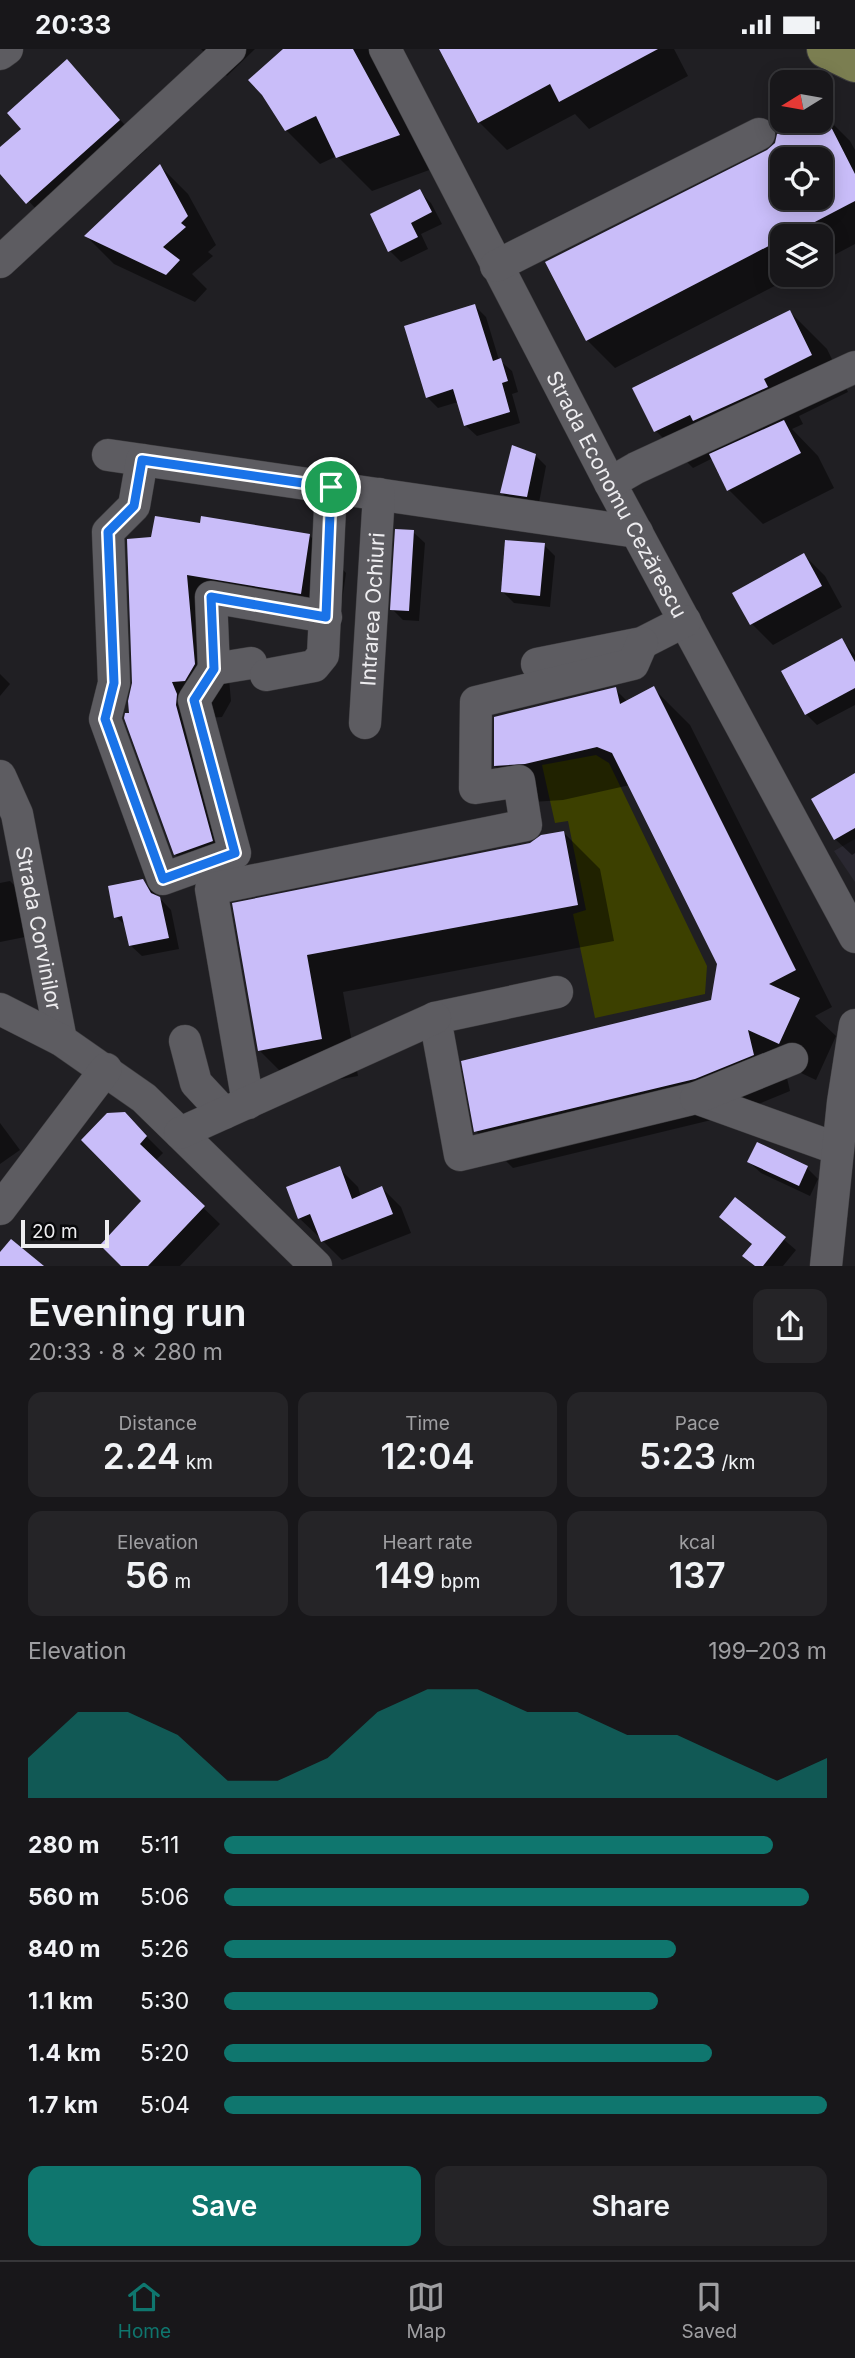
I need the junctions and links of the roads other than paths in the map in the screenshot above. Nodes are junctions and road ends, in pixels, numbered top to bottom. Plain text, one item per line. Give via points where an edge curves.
1 (6, 49) edge
2 (230, 49) edge
3 (385, 49) edge
4 (826, 49) edge
5 (0, 54) edge
6 (855, 63) edge
7 (759, 134) dead end
8 (0, 262) edge
9 (496, 266) junction
10 (855, 367) edge
11 (108, 455) dead end
12 (142, 460) junction
13 (610, 483) junction
14 (331, 487) junction
15 (379, 494) junction
16 (637, 531) junction
17 (326, 617) junction
18 (685, 621) junction
19 (642, 643) junction
20 (537, 664) dead end
21 (214, 669) junction
22 (365, 723) dead end
23 (0, 776) edge
24 (855, 937) edge
25 (556, 992) dead end
26 (0, 1009) edge
27 (435, 1018) junction
28 (61, 1040) junction
29 (185, 1041) dead end
30 (853, 1042) edge
31 (792, 1059) dead end
32 (106, 1069) junction
33 (696, 1098) junction
34 (236, 1108) junction
35 (180, 1133) junction
36 (838, 1149) junction
37 (0, 1209) edge
38 (316, 1266) edge
39 (826, 1266) edge

1 - 5 street
2 - 8 street
3 - 9 street, Strada Economu Cezărescu
4 - 6 main road
7 - 9 street
9 - 13 street, Strada Economu Cezărescu
10 - 13 street
11 - 12 street
12 - 14 street
12 - 21 street via 134,506 108,532 114,683 105,719 163,879 235,853 194,700
13 - 16 street, Strada Economu Cezărescu
14 - 15 street
14 - 17 street
15 - 16 street
15 - 22 street, Intrarea Ochiuri
16 - 18 street, Strada Economu Cezărescu
17 - 21 street via 324,655 314,666
17 - 21 street via 211,597
18 - 19 street
18 - 24 street, Strada Economu Cezărescu
19 - 20 street
19 - 34 street via 633,664 476,702 475,788 519,781 526,825 211,889
23 - 28 street, Strada Corvinilor via 17,814
25 - 27 street
26 - 28 street
27 - 33 street via 460,1154
27 - 34 street
28 - 32 street
29 - 34 street via 196,1083
30 - 36 street
31 - 33 street
32 - 35 street via 145,1098
32 - 37 street
33 - 36 street
34 - 35 street
35 - 38 street
36 - 39 street

